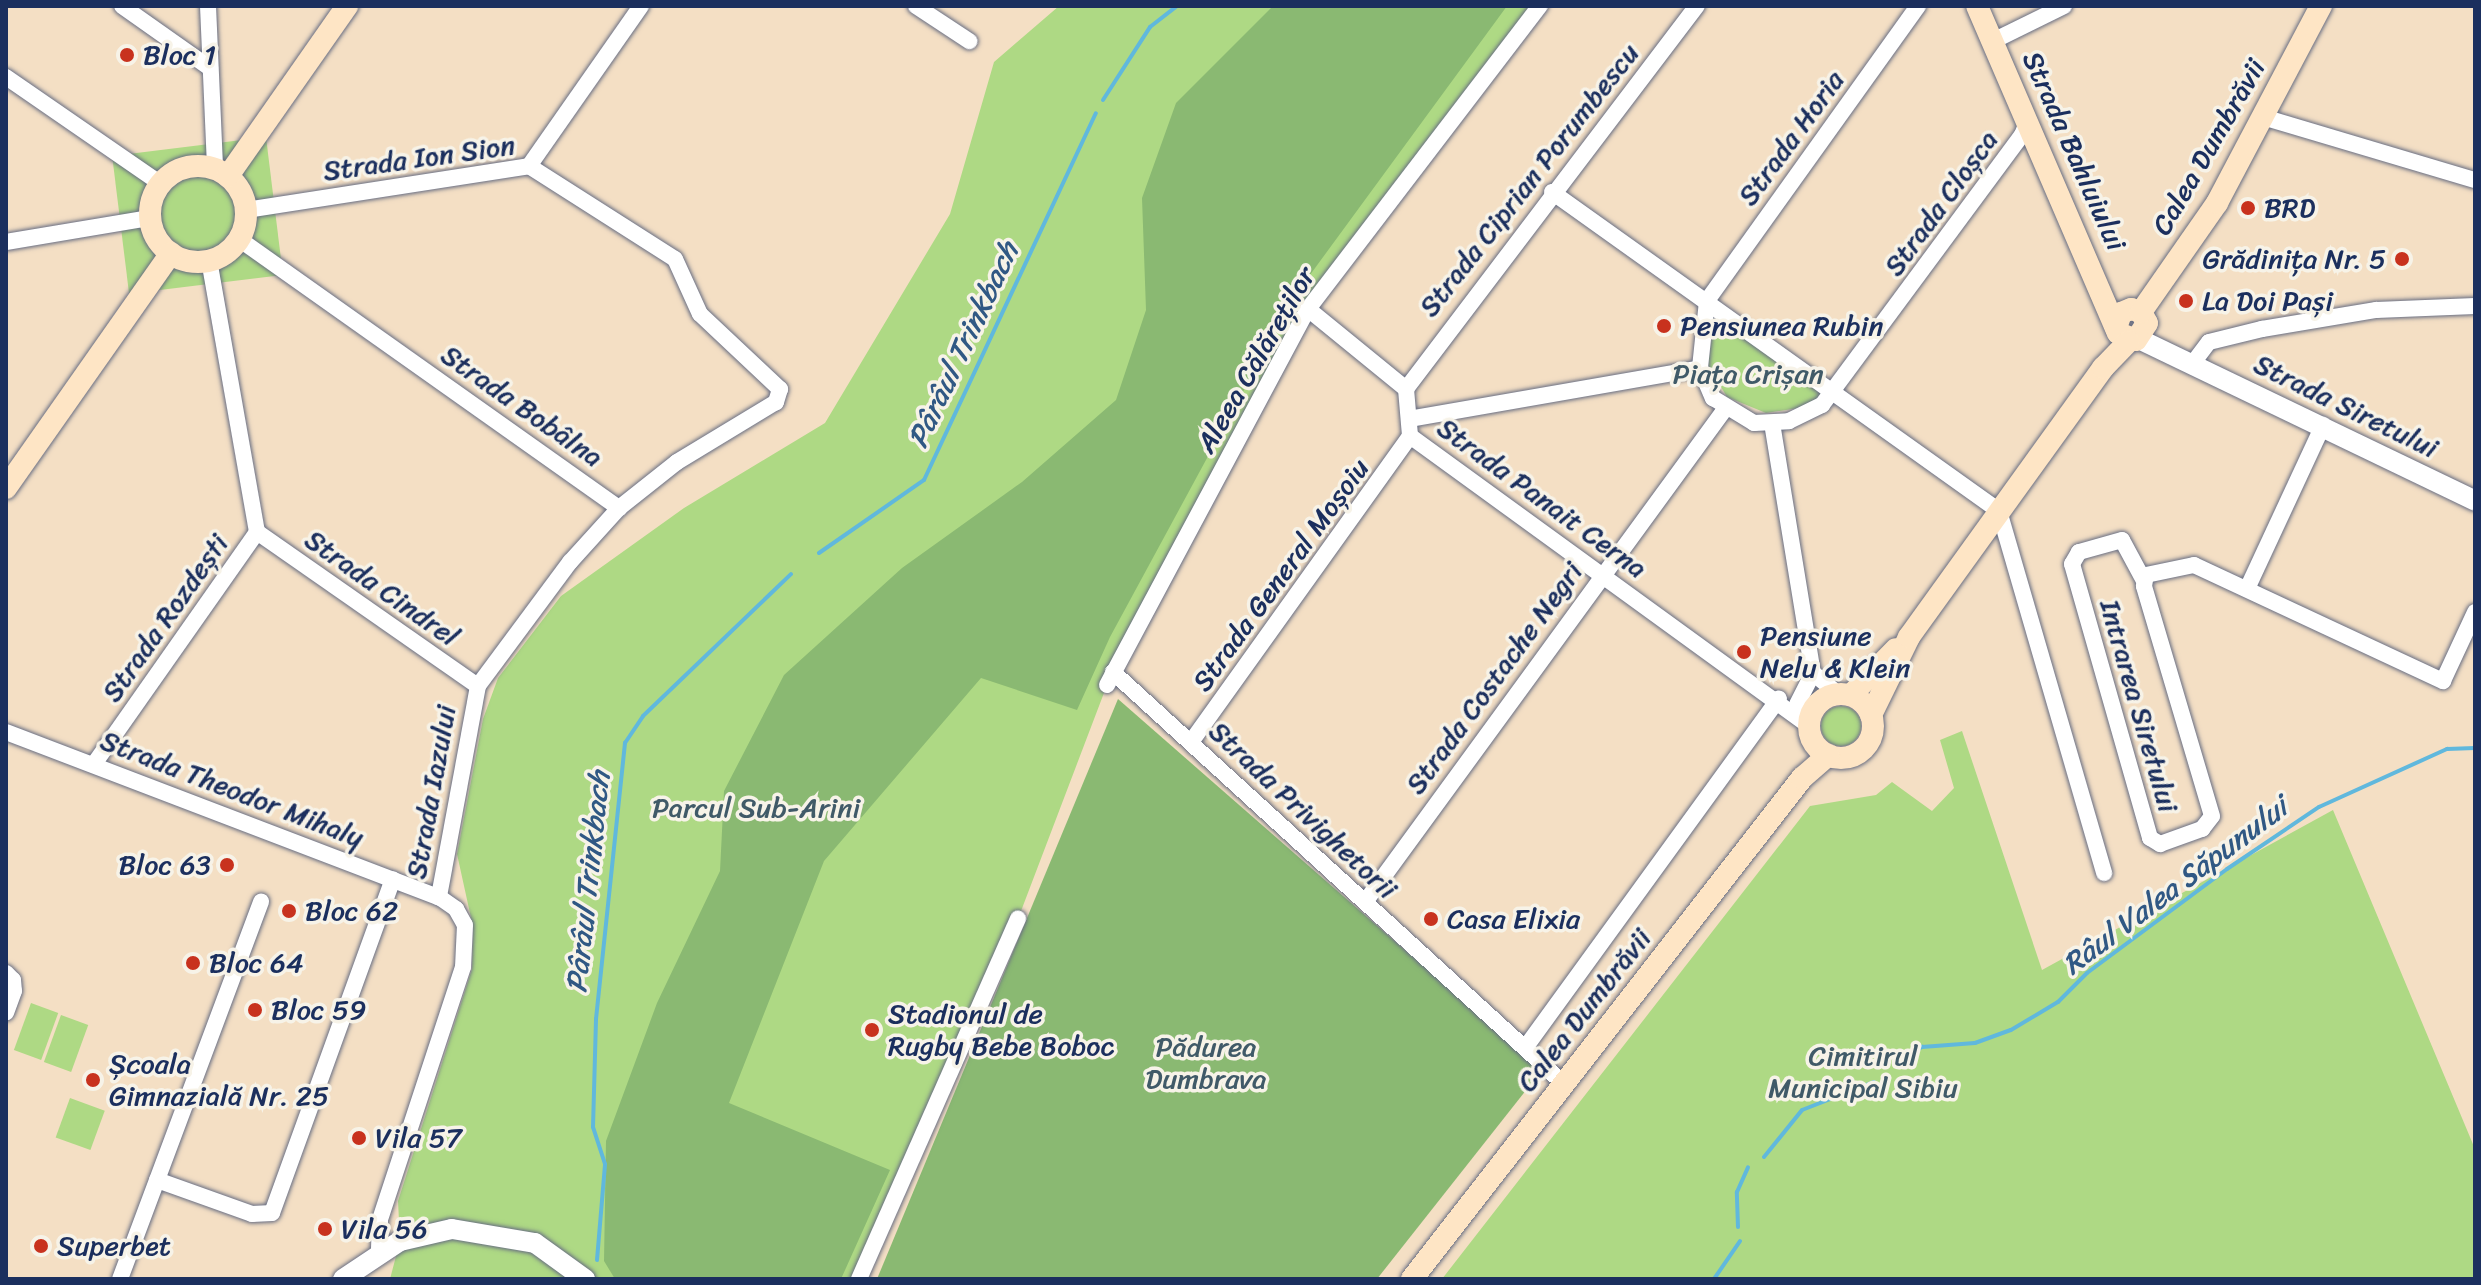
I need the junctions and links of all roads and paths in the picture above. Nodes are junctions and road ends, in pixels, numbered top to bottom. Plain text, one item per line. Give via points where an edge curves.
1 (122, 6) edge
2 (208, 6) edge
3 (347, 6) edge
4 (641, 6) edge
5 (916, 6) edge
6 (1540, 6) edge
7 (1697, 6) edge
8 (1918, 6) edge
9 (1977, 6) edge
10 (2064, 6) edge
11 (2315, 10) edge
12 (969, 41) dead end
13 (1993, 41) junction
14 (210, 68) junction
15 (6, 77) edge
16 (2263, 117) junction
17 (2028, 120) junction
18 (529, 166) junction
19 (222, 172) junction
20 (2475, 180) edge
21 (161, 184) junction
22 (1552, 192) junction
23 (246, 210) junction
24 (150, 218) junction
25 (239, 239) junction
26 (6, 242) edge
27 (171, 253) junction
28 (209, 260) junction
29 (1707, 301) junction
30 (2475, 306) edge
31 (1308, 309) junction
32 (2132, 328) junction
33 (2193, 363) junction
34 (1700, 368) junction
35 (1406, 389) junction
36 (1836, 392) junction
37 (1725, 409) junction
38 (1409, 419) junction
39 (1772, 423) junction
40 (2323, 425) junction
41 (1410, 436) junction
42 (6, 488) edge
43 (2475, 501) edge
44 (619, 508) junction
45 (1999, 511) junction
46 (257, 532) junction
47 (1601, 573) junction
48 (2143, 579) junction
49 (2247, 589) junction
50 (2475, 612) edge
51 (1909, 637) junction
52 (1813, 673) junction
53 (1110, 679) joint
54 (478, 686) junction
55 (1811, 700) junction
56 (1871, 715) junction
57 (6, 732) edge
58 (1191, 742) junction
59 (1817, 742) junction
60 (94, 764) junction
61 (2104, 873) dead end
62 (393, 879) junction
63 (439, 897) junction
64 (261, 902) dead end
65 (1365, 902) junction
66 (1018, 919) dead end
67 (6, 973) edge
68 (6, 1013) edge
69 (1525, 1048) junction
70 (1564, 1084) junction
71 (157, 1180) junction
72 (379, 1253) junction
73 (120, 1279) edge
74 (343, 1279) edge
75 (585, 1279) edge
76 (859, 1279) edge
77 (1412, 1279) edge

1 - 14 street
2 - 14 street
3 - 19 main road
4 - 18 street
5 - 12 street
6 - 31 street, Aleea Călăreților
7 - 22 street, Strada Ciprian Porumbescu
8 - 29 street, Strada Horia
9 - 13 main road, Strada Bahluiului
10 - 13 street
11 - 16 main road, Calea Dumbrăvii
13 - 17 main road, Strada Bahluiului
14 - 19 street
15 - 21 street
16 - 20 street
16 - 32 main road, Calea Dumbrăvii via 2207,218
17 - 32 main road, Strada Bahluiului via 2097,276
17 - 36 street, Strada Cloșca
18 - 23 street, Strada Ion Sion
18 - 44 street, Strada Ion Sion via 675,259 700,314 777,384 780,395 677,462
19 - 21 main road via 181,169
19 - 23 main road
21 - 24 main road
22 - 29 street
22 - 35 street, Strada Ciprian Porumbescu
23 - 25 main road
24 - 26 street
24 - 27 main road via 159,242
25 - 28 main road
25 - 44 street, Strada Bobâlna
27 - 28 main road via 193,262
27 - 42 main road
28 - 46 street, Strada Rozdești
29 - 34 street
29 - 36 street
30 - 33 street, Strada Siretului via 2376,310 2262,329 2209,342
31 - 35 street
31 - 53 street, Aleea Călăreților
32 - 33 street, Strada Siretului
32 - 45 main road, Calea Dumbrăvii
33 - 40 street, Strada Siretului
34 - 37 street
34 - 38 street
35 - 38 street, Strada Panait Cerna
36 - 39 street via 1806,416
36 - 45 street
37 - 39 street via 1754,423
37 - 47 street, Strada Costache Negri
38 - 41 street, Strada Panait Cerna
39 - 52 street
40 - 43 street, Strada Siretului
40 - 49 street
41 - 47 street, Strada Panait Cerna
41 - 58 street, Strada General Moșoiu
44 - 54 street, Strada Iazului via 570,562
45 - 51 main road, Calea Dumbrăvii
45 - 61 street
46 - 54 street, Strada Cindrel
46 - 60 street, Strada Rozdești
47 - 55 street, Strada Panait Cerna
47 - 65 street, Strada Costache Negri
48 - 48 street, Intrarea Siretului via 2212,816 2202,829 2160,844 2150,838 2072,564 2079,552 2122,540
48 - 49 street, Intrarea Siretului via 2188,564
49 - 50 street, Intrarea Siretului via 2443,681
51 - 55 main road, Calea Dumbrăvii
51 - 56 main road, Calea Dumbrăvii
52 - 55 street
52 - 55 street
53 - 58 street, Strada Privighetorii
54 - 63 street, Strada Iazului
55 - 56 main road
55 - 59 main road, Calea Dumbrăvii
55 - 69 street, Calea Dumbrăvii
56 - 59 main road, Calea Dumbrăvii via 1873,729 1864,749 1844,758
57 - 60 street, Strada Theodor Mihaly
58 - 65 street, Strada Privighetorii
59 - 70 main road, Calea Dumbrăvii via 1802,778
60 - 62 street, Strada Theodor Mihaly
62 - 63 street, Strada Theodor Mihaly
62 - 71 street via 272,1213 252,1214
63 - 72 street, Strada Iazului via 465,925 463,967 380,1220
64 - 71 street
65 - 69 street, Strada Privighetorii
66 - 76 street
67 - 68 street via 14,991
69 - 70 street, Strada Privighetorii
70 - 77 main road, Calea Dumbrăvii
71 - 73 street
72 - 74 street
72 - 75 street via 427,1231 500,1233 549,1249

